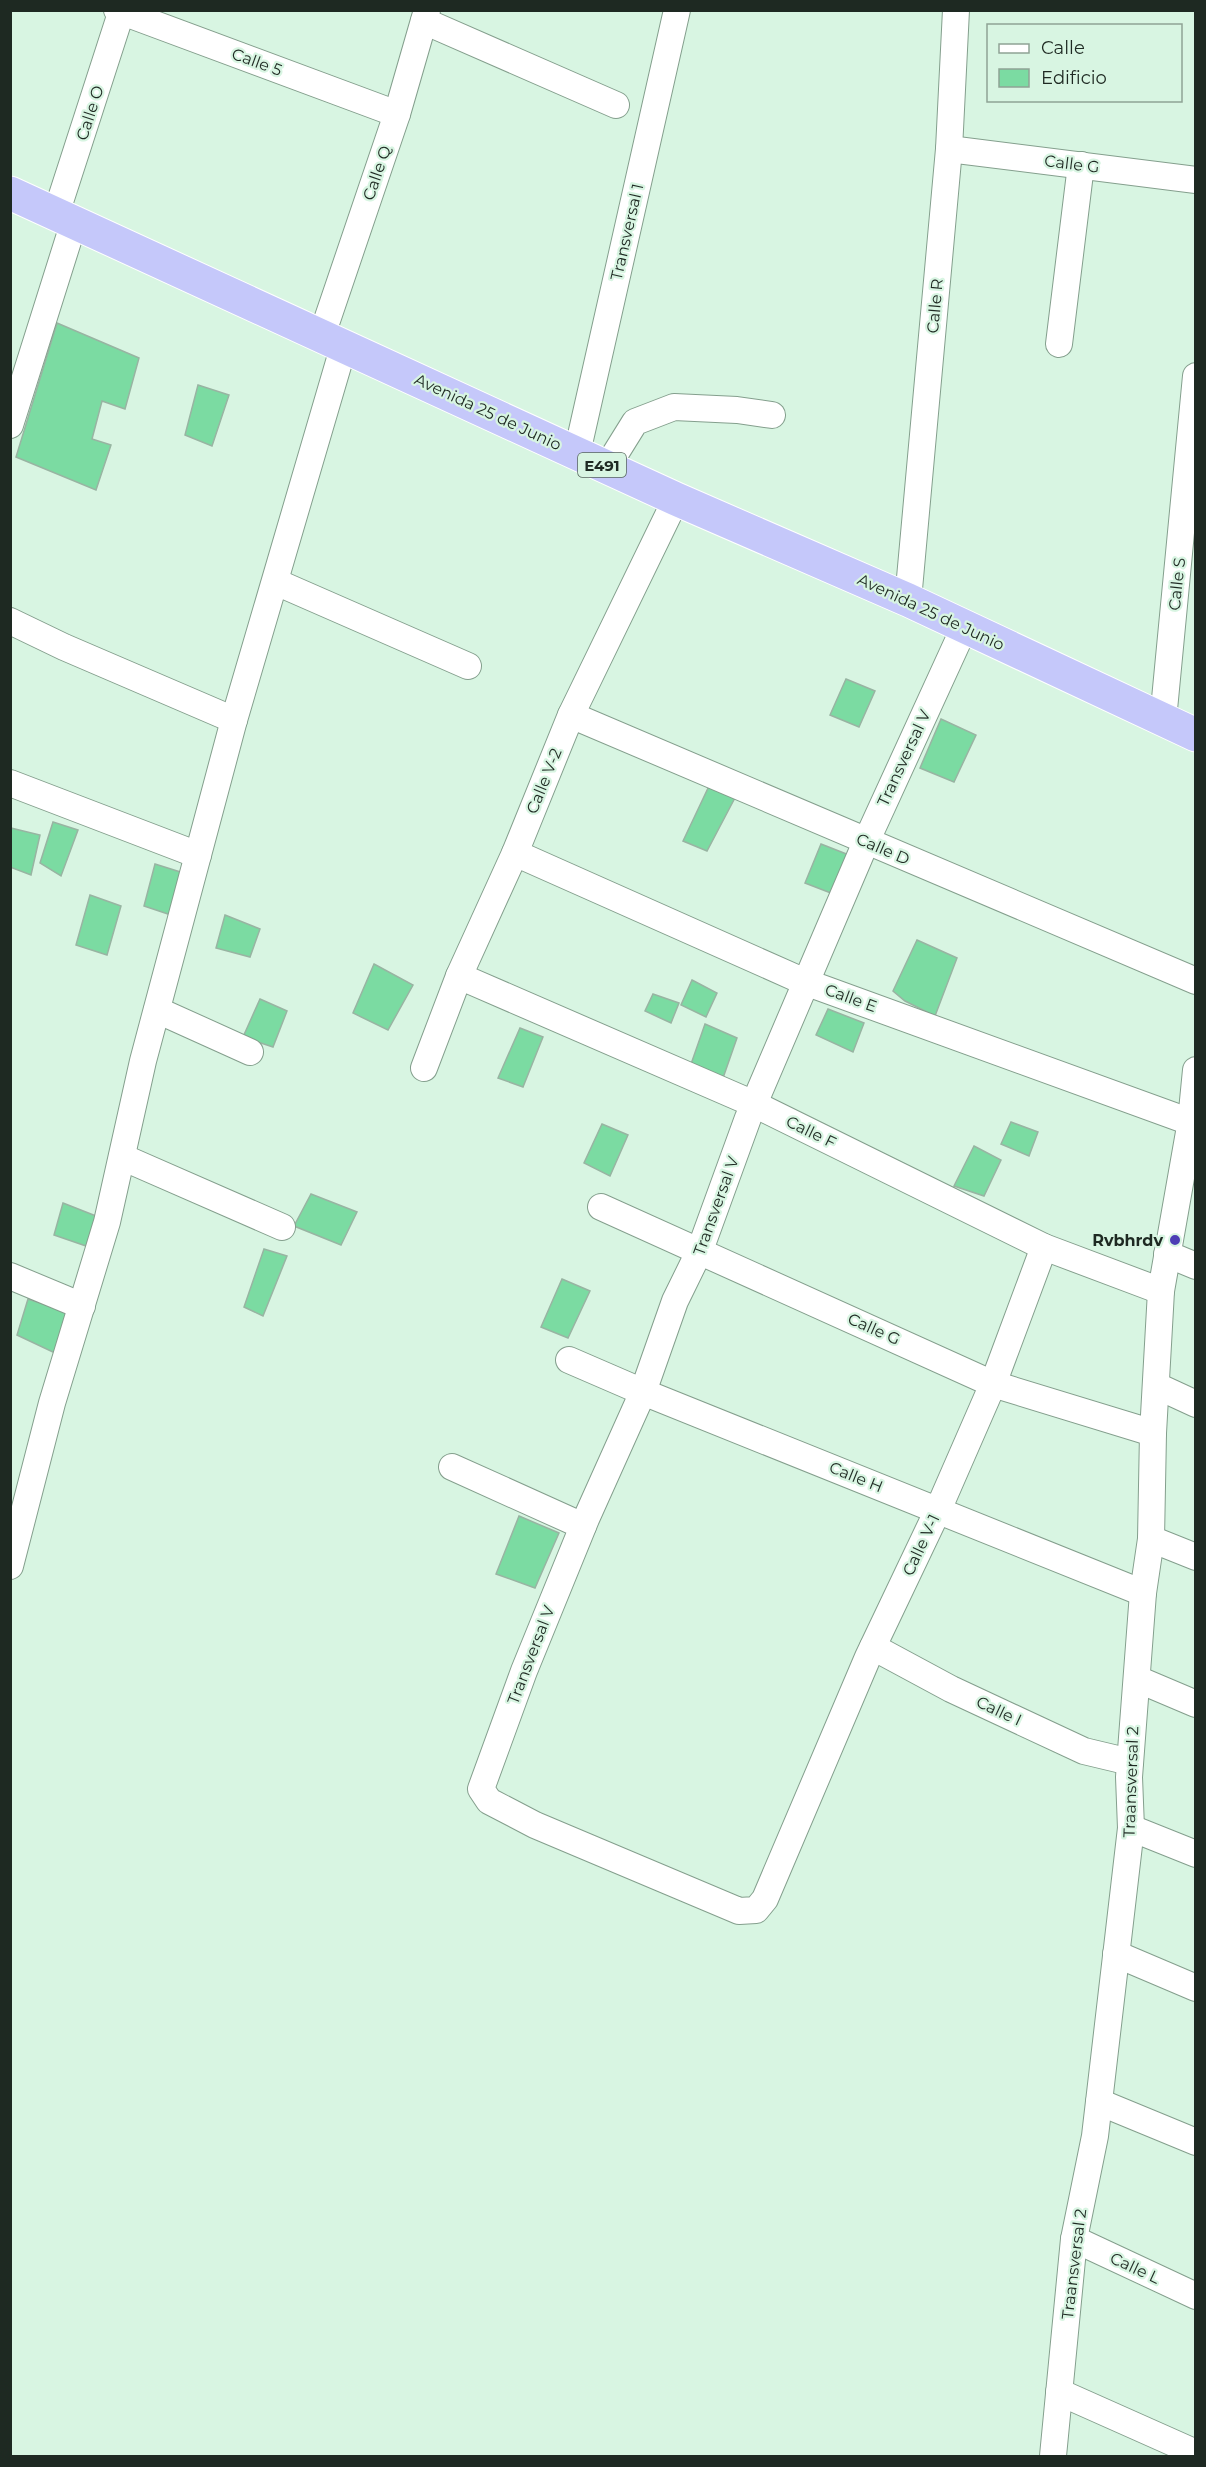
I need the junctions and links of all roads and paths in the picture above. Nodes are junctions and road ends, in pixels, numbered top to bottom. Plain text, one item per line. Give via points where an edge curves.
1 (677, 10) edge
2 (956, 10) edge
3 (120, 11) edge
4 (425, 16) edge
5 (616, 105) dead end
6 (397, 114) junction
7 (949, 149) junction
8 (1082, 165) junction
9 (1196, 180) edge
10 (10, 193) edge
11 (65, 218) junction
12 (333, 340) junction
13 (1059, 344) dead end
14 (1195, 386) edge
15 (772, 415) dead end
16 (10, 425) edge
17 (577, 453) junction
18 (607, 467) junction
19 (676, 499) junction
20 (276, 582) junction
21 (908, 600) junction
22 (10, 621) edge
23 (964, 628) junction
24 (468, 666) dead end
25 (571, 715) junction
26 (234, 720) junction
27 (1163, 720) junction
28 (1196, 735) edge
29 (10, 783) edge
30 (866, 842) junction
31 (515, 854) junction
32 (198, 855) junction
33 (459, 976) junction
34 (805, 981) junction
35 (1196, 981) edge
36 (157, 1010) junction
37 (250, 1052) dead end
38 (424, 1068) dead end
39 (1196, 1070) edge
40 (754, 1104) junction
41 (1193, 1122) edge
42 (122, 1157) junction
43 (601, 1207) dead end
44 (282, 1227) dead end
45 (1044, 1247) junction
46 (700, 1250) junction
47 (1167, 1254) junction
48 (1196, 1266) edge
49 (10, 1276) edge
50 (1161, 1291) junction
51 (82, 1306) junction
52 (569, 1360) dead end
53 (993, 1384) junction
54 (1157, 1386) junction
55 (643, 1392) junction
56 (1196, 1404) edge
57 (1153, 1433) junction
58 (452, 1467) dead end
59 (938, 1510) junction
60 (583, 1526) junction
61 (1151, 1539) junction
62 (1196, 1557) edge
63 (10, 1566) edge
64 (1143, 1593) junction
65 (873, 1647) junction
66 (1137, 1679) junction
67 (1196, 1704) edge
68 (1130, 1762) junction
69 (481, 1789) joint
70 (1131, 1828) junction
71 (1196, 1854) edge
72 (1116, 1954) junction
73 (1196, 1988) edge
74 (1099, 2102) junction
75 (1196, 2142) edge
76 (1074, 2239) junction
77 (1196, 2296) edge
78 (1059, 2392) junction
79 (1196, 2453) edge
80 (1053, 2457) edge

1 - 17 street, Transversal 1
2 - 7 street, Calle R
3 - 6 street, Calle 5
3 - 11 street, Calle O
4 - 5 street
4 - 6 street, Calle Q
6 - 12 street, Calle Q
7 - 8 street, Calle G
7 - 21 street, Calle R
8 - 9 street, Calle G
8 - 13 street
10 - 11 highway, Avenida 25 de Junio / E491
11 - 12 highway, Avenida 25 de Junio / E491
11 - 16 street, Calle O
12 - 17 highway, Avenida 25 de Junio / E491
12 - 20 street, Calle Q
14 - 27 street, Calle S
15 - 18 street via 674,407 635,422
17 - 18 highway, Avenida 25 de Junio / E491
18 - 19 highway, Avenida 25 de Junio / E491
19 - 21 highway, Avenida 25 de Junio / E491
19 - 25 street, Calle V-2
20 - 24 street
20 - 26 street, Calle Q
21 - 23 highway, Avenida 25 de Junio / E491
22 - 26 street
23 - 27 highway, Avenida 25 de Junio / E491
23 - 30 street, Transversal V
25 - 30 street, Calle D
25 - 31 street, Calle V-2
26 - 32 street, Calle Q
27 - 28 highway, Avenida 25 de Junio / E491
29 - 32 street
30 - 34 street, Transversal V
30 - 35 street, Calle D
31 - 33 street, Calle V-2
31 - 34 street, Calle E
32 - 36 street, Calle Q
33 - 38 street, Calle V-2
33 - 40 street, Calle F
34 - 40 street, Transversal V
34 - 41 street, Calle E
36 - 37 street
36 - 42 street, Calle Q
39 - 41 street, Traansversal 2
40 - 45 street, Calle F
40 - 46 street, Transversal V
41 - 47 street, Traansversal 2
42 - 44 street
42 - 51 street, Calle Q
43 - 46 street, Calle G
45 - 50 street, Calle F
45 - 53 street, Calle V-1
46 - 53 street, Calle G
46 - 55 street, Transversal V via 675,1301
47 - 48 street
47 - 50 street, Traansversal 2
49 - 51 street
50 - 54 street, Traansversal 2
51 - 63 street, Calle Q via 52,1403
52 - 55 street, Calle H
53 - 57 street, Calle G
53 - 59 street, Calle V-1
54 - 56 street
54 - 57 street, Traansversal 2
55 - 59 street, Calle H
55 - 60 street, Transversal V
57 - 61 street, Traansversal 2
58 - 60 street
59 - 64 street, Calle H
59 - 65 street, Calle V-1
60 - 69 street, Transversal V
61 - 62 street
61 - 64 street, Traansversal 2
64 - 66 street, Traansversal 2
65 - 68 street, Calle I via 951,1689 1084,1751
65 - 69 street, Calle V-1 via 765,1899 756,1910 739,1911 536,1825 489,1801
66 - 67 street
66 - 68 street, Traansversal 2
68 - 70 street, Traansversal 2
70 - 71 street
70 - 72 street, Traansversal 2
72 - 73 street
72 - 74 street, Traansversal 2
74 - 75 street
74 - 76 street, Traansversal 2
76 - 77 street, Calle L
76 - 78 street, Traansversal 2
78 - 79 street
78 - 80 street, Traansversal 2

